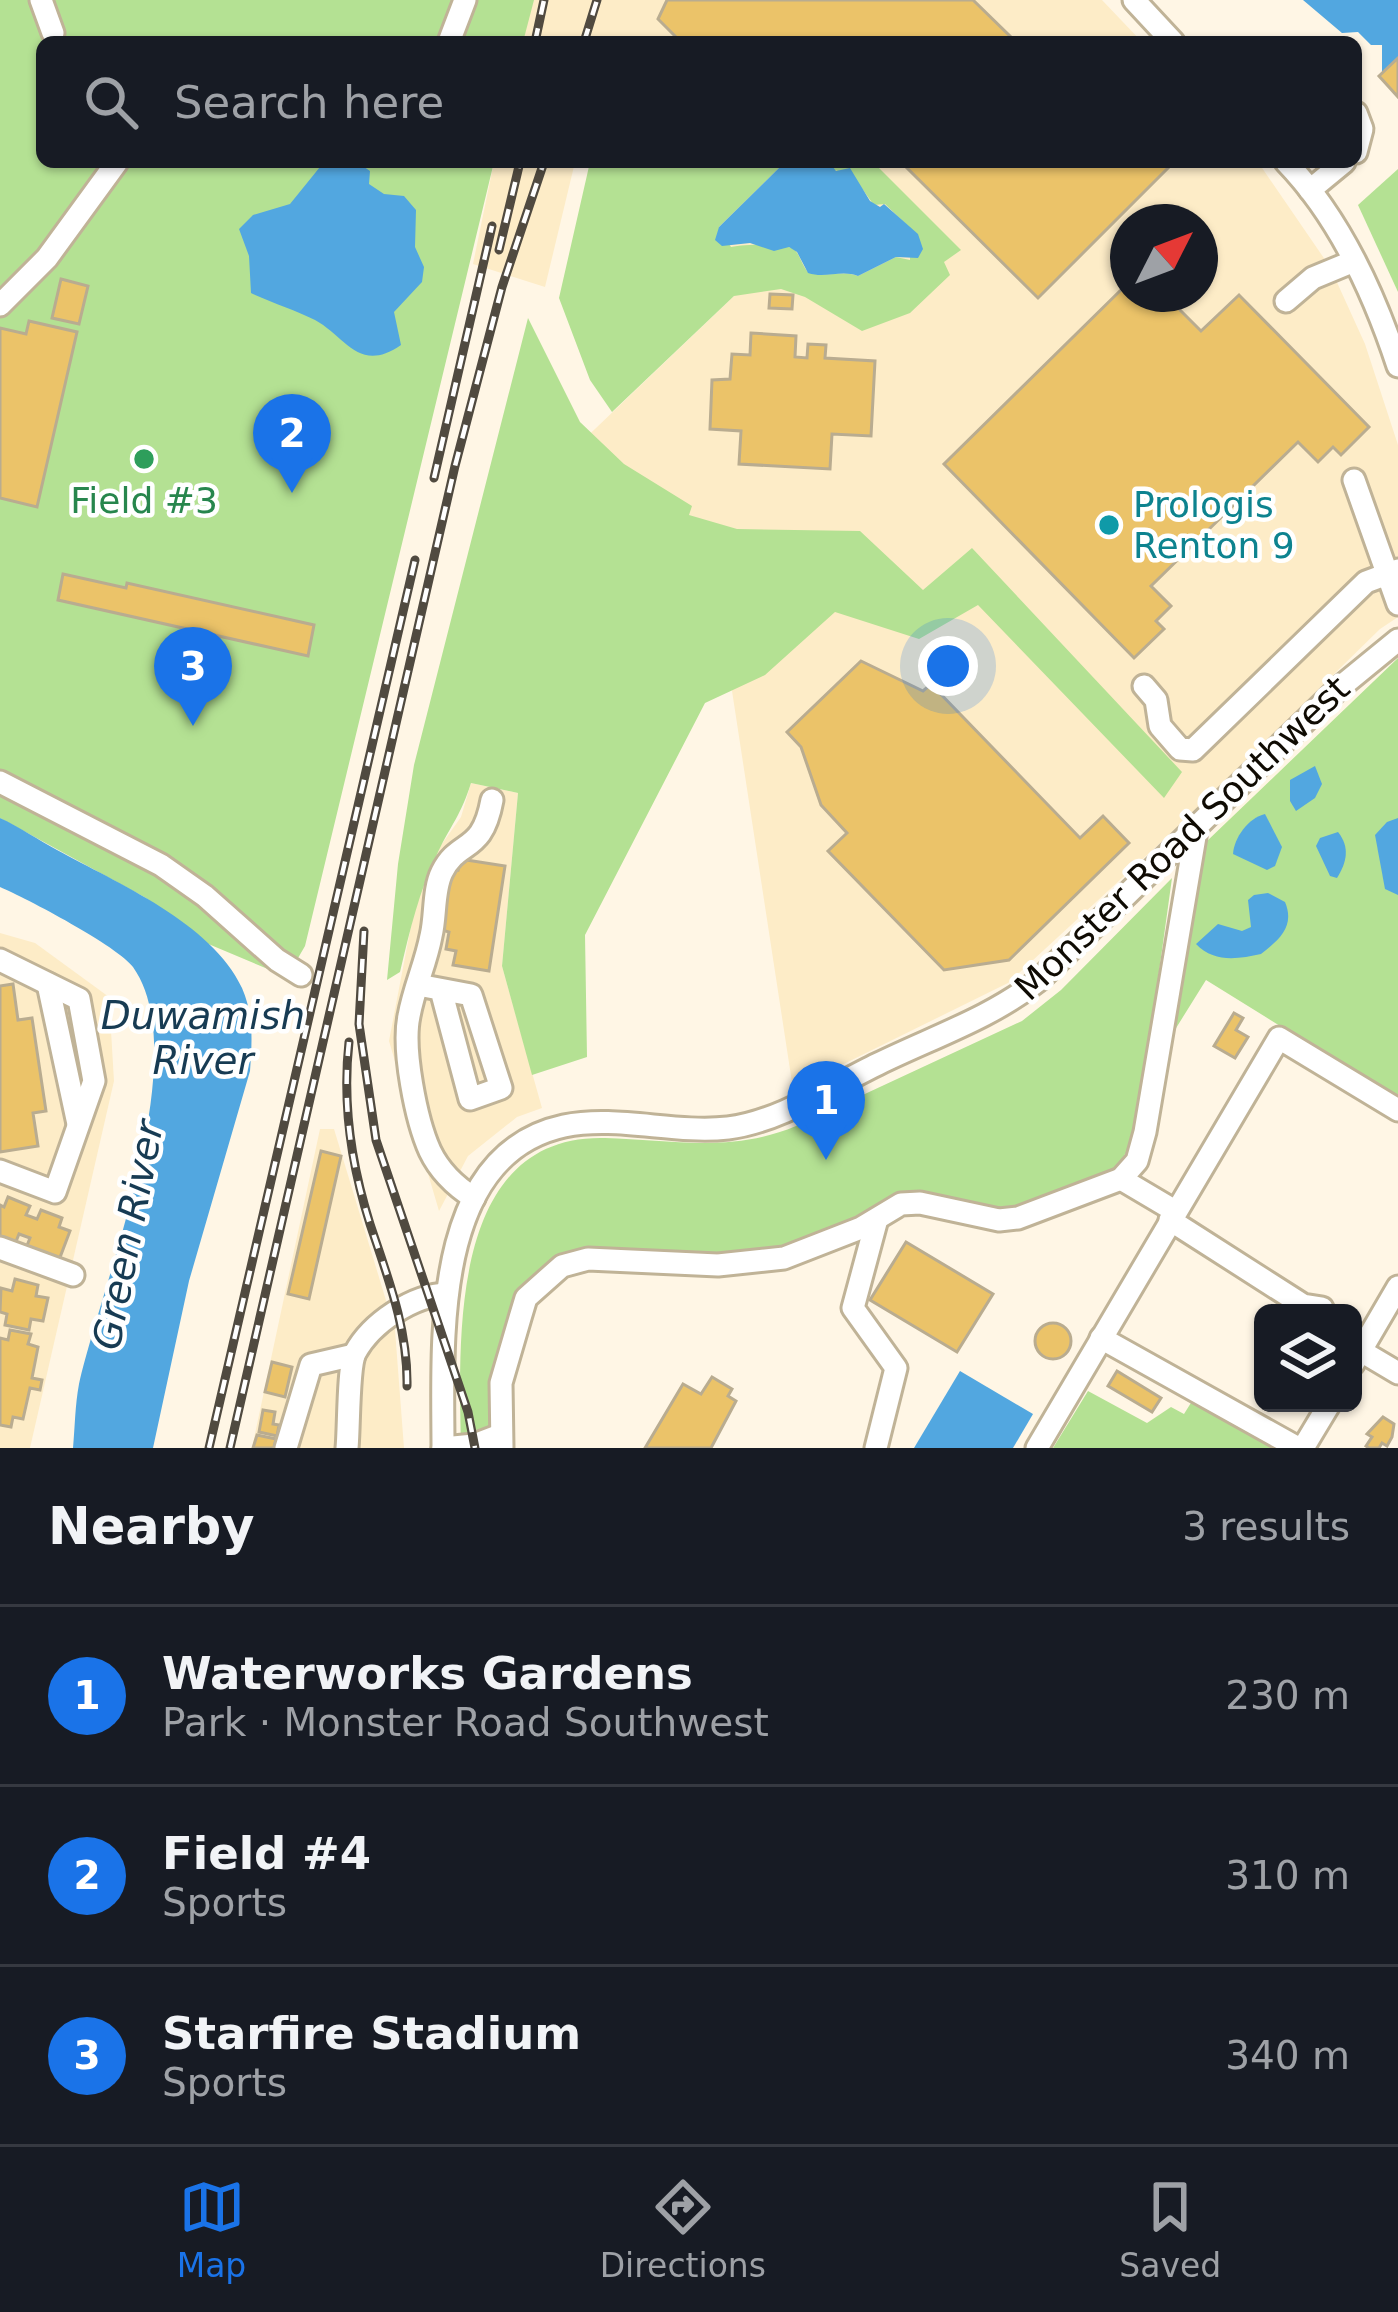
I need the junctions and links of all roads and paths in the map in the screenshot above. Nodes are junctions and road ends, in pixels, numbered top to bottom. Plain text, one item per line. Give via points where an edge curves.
1 (41, 0) edge
2 (465, 0) edge
3 (1134, 0) edge
4 (53, 33) dead end
5 (451, 36) edge
6 (1167, 36) edge
7 (113, 168) edge
8 (1291, 168) edge
9 (1337, 168) edge
10 (1310, 190) junction
11 (1354, 261) junction
12 (1286, 302) dead end
13 (0, 305) edge
14 (1398, 366) edge
15 (1354, 480) dead end
16 (1393, 572) edge
17 (1398, 604) edge
18 (1398, 640) edge
19 (1144, 686) dead end
20 (0, 782) edge
21 (492, 800) dead end
22 (1197, 824) junction
23 (0, 960) edge
24 (301, 975) dead end
25 (418, 985) junction
26 (441, 990) junction
27 (1398, 1110) edge
28 (0, 1171) edge
29 (1121, 1179) junction
30 (473, 1198) junction
31 (1173, 1215) junction
32 (877, 1219) junction
33 (0, 1248) edge
34 (73, 1275) dead end
35 (1398, 1287) edge
36 (447, 1294) junction
37 (1300, 1304) edge
38 (1101, 1338) junction
39 (1362, 1348) edge
40 (354, 1355) junction
41 (1362, 1359) edge
42 (1398, 1373) edge
43 (1324, 1412) edge
44 (501, 1442) edge
45 (286, 1448) edge
46 (347, 1448) edge
47 (443, 1448) edge
48 (876, 1448) edge
49 (1037, 1448) edge
50 (1300, 1448) edge

1 - 4 street
2 - 5 street
3 - 6 street
7 - 13 street via 47,258
8 - 10 street
9 - 10 street
10 - 11 street
11 - 12 street via 1313,278
11 - 14 street
15 - 16 street
16 - 17 street
16 - 19 street via 1366,582 1193,750 1180,748 1160,726
18 - 22 street, Monster Road Southwest
20 - 24 street via 161,865
21 - 25 street via 479,838 440,875
22 - 29 street via 1145,1132
22 - 30 street, Monster Road Southwest via 1040,980 992,1013 758,1121 699,1129 590,1123 542,1132 496,1163
23 - 28 street via 79,999 94,1081 55,1192
25 - 26 street
25 - 30 street via 409,1061 430,1151 451,1183
26 - 26 street via 471,995 501,1088 470,1099
27 - 31 street via 1279,1037
29 - 31 street
29 - 32 street via 1018,1218 920,1203
30 - 36 street, Monster Road Southwest
31 - 37 street
31 - 38 street
32 - 44 street via 784,1258 718,1265 588,1258 562,1266 526,1298 501,1383
32 - 48 street via 853,1308 896,1368
33 - 34 street
35 - 39 street
36 - 40 street via 397,1308
36 - 47 street, Monster Road Southwest
38 - 49 street
38 - 50 street
40 - 45 street via 311,1365
40 - 46 street
41 - 42 street
43 - 50 street
44 - 47 street

